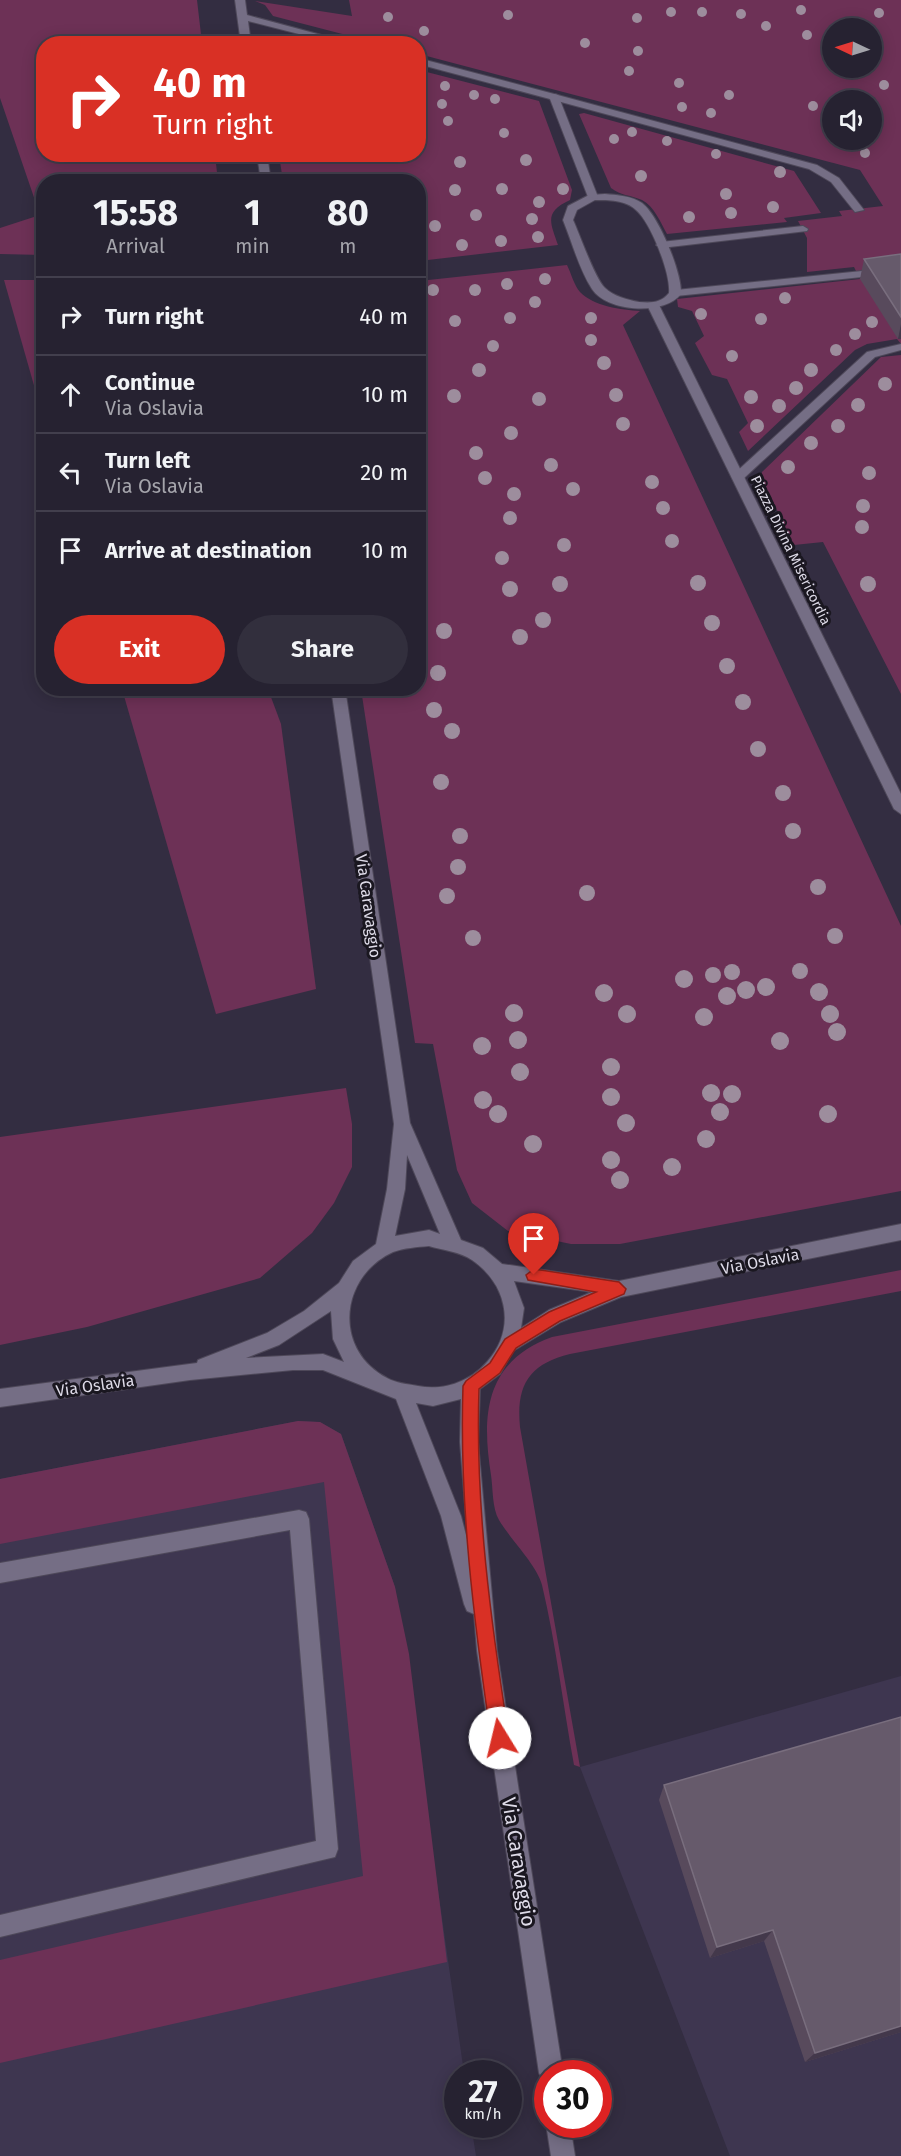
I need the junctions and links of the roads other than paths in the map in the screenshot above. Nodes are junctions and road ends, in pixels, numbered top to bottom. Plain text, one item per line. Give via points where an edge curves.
1 (240, 0) edge
2 (243, 17) junction
3 (245, 36) edge
4 (319, 36) edge
5 (426, 64) edge
6 (554, 97) junction
7 (594, 197) junction
8 (859, 210) dead end
9 (802, 229) dead end
10 (661, 244) junction
11 (901, 270) edge
12 (676, 293) junction
13 (653, 305) junction
14 (901, 347) edge
15 (739, 476) junction
16 (339, 696) edge
17 (901, 809) edge
18 (402, 1123) junction
19 (901, 1232) edge
20 (452, 1241) junction
21 (384, 1248) junction
22 (501, 1272) junction
23 (344, 1289) junction
24 (619, 1289) junction
25 (511, 1344) junction
26 (190, 1372) junction
27 (376, 1383) junction
28 (471, 1386) junction
29 (403, 1394) junction
30 (0, 1398) edge
31 (0, 1573) edge
32 (487, 1651) junction
33 (0, 1926) edge
34 (549, 2060) edge
35 (560, 2138) edge
36 (563, 2156) edge

1 - 2 street
2 - 3 street
2 - 4 street
5 - 6 street
6 - 7 street
6 - 8 street via 813,167 835,180
7 - 10 street via 625,200 639,207
7 - 13 street via 572,208 568,220 598,290 615,301
9 - 10 street
10 - 12 street via 676,280
11 - 12 street
12 - 13 street
13 - 15 street, Piazza Divina Misericordia
14 - 15 street via 880,350 864,360
15 - 17 street, Piazza Divina Misericordia
16 - 18 street, Via Caravaggio
18 - 20 street, Via Caravaggio
18 - 21 street, Via Caravaggio via 396,1189
19 - 24 street, Via Oslavia
20 - 21 street via 429,1238
20 - 22 street via 487,1259
21 - 23 street via 360,1265
22 - 24 street, Via Oslavia
22 - 25 street via 513,1294 517,1319
23 - 26 street, Via Oslavia via 273,1340
23 - 27 street via 338,1314 341,1340 354,1364
24 - 25 street, Via Oslavia via 555,1316
25 - 28 street via 495,1368
26 - 27 street, Via Oslavia via 323,1362
26 - 30 street, Via Oslavia
27 - 29 street
28 - 29 street via 426,1397
28 - 32 street, Via Caravaggio via 469,1442
29 - 32 street, Via Caravaggio via 451,1516
31 - 33 street via 299,1519 327,1849
32 - 34 street, Via Caravaggio
35 - 36 street

